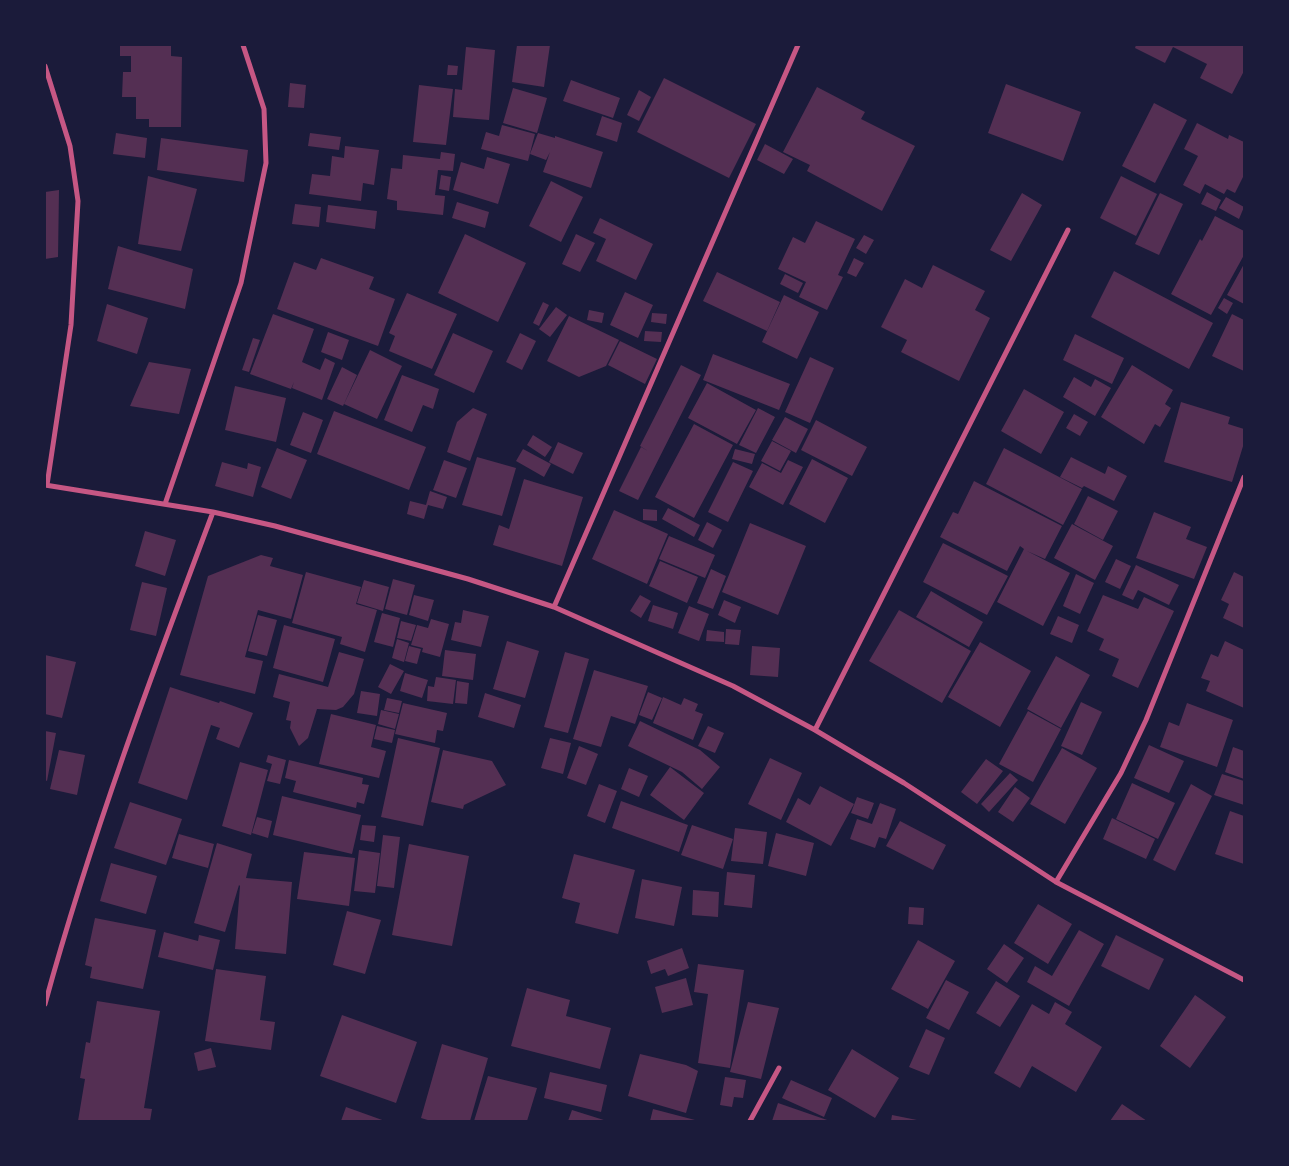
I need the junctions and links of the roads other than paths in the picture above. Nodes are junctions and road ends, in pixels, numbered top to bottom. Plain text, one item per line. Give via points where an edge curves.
1 (243, 45) edge
2 (798, 45) edge
3 (45, 66) edge
4 (1068, 230) dead end
5 (1244, 477) edge
6 (46, 485) edge
7 (165, 504) junction
8 (213, 512) junction
9 (554, 607) junction
10 (815, 730) junction
11 (1056, 882) junction
12 (1244, 980) edge
13 (45, 1004) edge
14 (779, 1068) dead end
15 (750, 1121) edge

1 - 7 street via 264,109 266,163 241,284
2 - 9 street
3 - 6 street via 70,146 78,201 71,325
4 - 10 street
5 - 11 street via 1121,773
6 - 7 street
7 - 8 street
8 - 9 street via 468,579
8 - 13 street via 114,779 68,919
9 - 10 street via 733,686
10 - 11 street via 904,783
11 - 12 street
14 - 15 street

